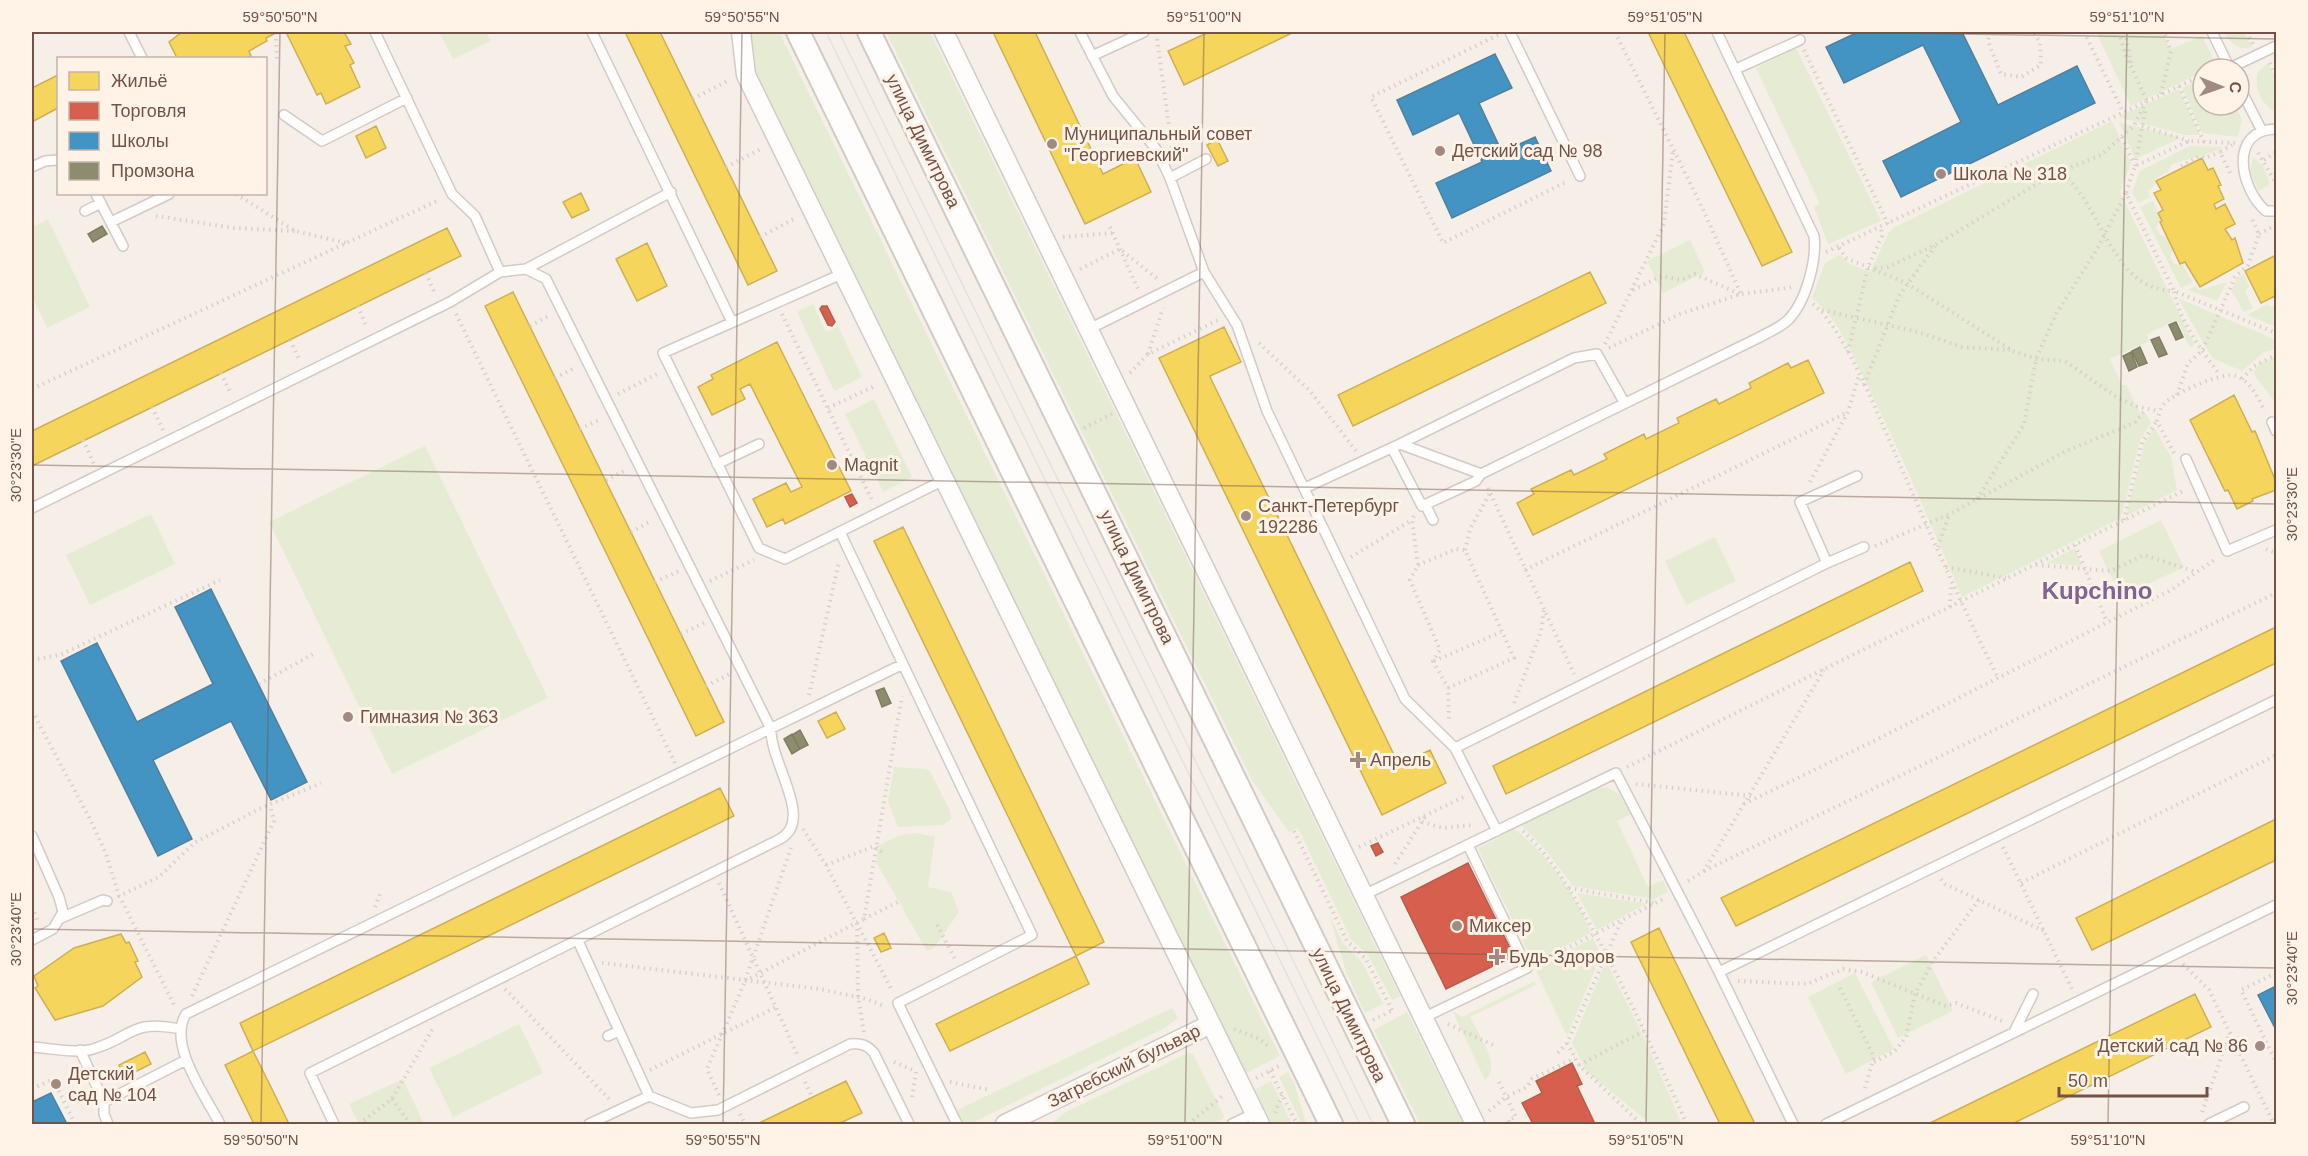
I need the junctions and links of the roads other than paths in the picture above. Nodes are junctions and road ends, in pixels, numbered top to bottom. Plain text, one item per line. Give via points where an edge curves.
1 (129, 32) edge
2 (375, 32) edge
3 (592, 32) edge
4 (741, 32) edge
5 (798, 32) edge
6 (869, 32) edge
7 (944, 32) edge
8 (1080, 32) edge
9 (1144, 32) edge
10 (1509, 32) edge
11 (1717, 32) edge
12 (2212, 32) edge
13 (1131, 34) edge
14 (1800, 40) road end
15 (2277, 46) edge
16 (1092, 56) junction
17 (142, 57) edge
18 (2224, 57) edge
19 (2251, 59) edge
20 (1736, 69) junction
21 (407, 98) junction
22 (2251, 109) edge
23 (284, 115) dead end
24 (2277, 129) edge
25 (2262, 131) junction
26 (57, 159) edge
27 (1206, 159) dead end
28 (32, 167) edge
29 (1580, 176) road end
30 (1170, 178) junction
31 (671, 192) junction
32 (97, 195) edge
33 (167, 195) edge
34 (101, 203) junction
35 (85, 211) dead end
36 (2277, 211) edge
37 (111, 222) junction
38 (123, 246) dead end
39 (526, 269) junction
40 (500, 272) junction
41 (1204, 272) junction
42 (844, 273) junction
43 (732, 322) junction
44 (1089, 329) junction
45 (1624, 402) junction
46 (759, 444) dead end
47 (1396, 446) junction
48 (2186, 459) dead end
49 (717, 464) junction
50 (1481, 474) junction
51 (1857, 476) dead end
52 (946, 479) junction
53 (1305, 488) junction
54 (1423, 505) junction
55 (32, 508) edge
56 (1433, 520) dead end
57 (2277, 530) edge
58 (842, 536) junction
59 (1864, 547) road end
60 (1827, 563) junction
61 (901, 665) junction
62 (2277, 700) edge
63 (771, 729) junction
64 (1455, 748) junction
65 (1497, 831) junction
66 (32, 836) edge
67 (1468, 845) junction
68 (1371, 892) junction
69 (107, 901) road end
70 (2277, 905) edge
71 (61, 918) junction
72 (32, 940) edge
73 (578, 941) junction
74 (1721, 976) junction
75 (2033, 994) dead end
76 (1423, 1018) junction
77 (183, 1022) junction
78 (1219, 1026) junction
79 (2016, 1029) junction
80 (619, 1031) junction
81 (608, 1036) dead end
82 (32, 1047) edge
83 (80, 1050) junction
84 (186, 1060) junction
85 (649, 1096) junction
86 (104, 1102) junction
87 (2244, 1107) dead end
88 (1024, 1120) edge
89 (1262, 1120) edge
90 (108, 1125) edge
91 (220, 1125) edge
92 (334, 1125) edge
93 (590, 1125) edge
94 (909, 1125) edge
95 (957, 1125) edge
96 (1005, 1125) edge
97 (1232, 1125) edge
98 (1331, 1125) edge
99 (1403, 1125) edge
100 (1475, 1125) edge
101 (1793, 1125) edge
102 (1826, 1125) edge
103 (2209, 1125) edge

1 - 17 lane
2 - 21 lane
3 - 31 lane
4 - 42 street via 746,75
5 - 98 street
6 - 99 street, улица Димитрова
7 - 44 street
8 - 16 lane
9 - 13 lane
10 - 29 lane
11 - 20 lane
12 - 18 lane
13 - 16 lane
14 - 20 lane
15 - 19 lane
16 - 30 lane via 1113,96 1156,149
20 - 45 lane via 1812,228 1814,257 1806,285 1788,320 1775,329
21 - 23 lane via 322,141
21 - 40 lane via 452,194 475,216
22 - 25 lane
24 - 25 lane
25 - 36 lane via 2252,139 2243,156 2244,177 2260,207 2266,212
26 - 28 lane
27 - 30 lane
30 - 41 lane
31 - 39 lane
31 - 43 lane
32 - 34 lane
33 - 37 lane
34 - 35 lane
34 - 37 lane
37 - 38 lane
39 - 40 lane
39 - 63 lane via 546,279
40 - 55 lane via 441,307
41 - 44 lane
41 - 53 lane via 1237,325 1267,411
42 - 43 lane
42 - 52 street
43 - 49 lane via 663,353
44 - 68 street
45 - 47 lane via 1597,354 1574,358
45 - 50 lane
46 - 49 lane
47 - 50 lane
47 - 53 lane
47 - 54 lane
48 - 57 lane via 2227,551
49 - 58 lane via 759,548 785,559
50 - 54 lane via 1476,481
51 - 60 lane via 1800,501
52 - 58 lane
52 - 78 street
53 - 64 lane via 1405,699
54 - 56 lane
58 - 61 lane
59 - 60 lane
60 - 64 lane
61 - 63 lane
61 - 95 lane via 1032,935 900,1008
62 - 74 lane via 1933,867
63 - 73 lane via 770,745 794,807 793,827 780,839
63 - 77 lane
64 - 65 lane
65 - 67 lane
65 - 74 lane via 1618,777
66 - 71 lane via 59,897
67 - 68 lane
67 - 76 lane via 1527,968
68 - 76 street
69 - 71 lane
70 - 79 lane via 2079,1003
71 - 72 lane via 52,929
73 - 80 lane
73 - 92 lane via 310,1073
74 - 101 lane
75 - 79 lane
76 - 100 street
77 - 83 lane via 138,1027 91,1050
77 - 84 lane
78 - 88 street, Загребский бульвар
78 - 89 street
79 - 102 lane
80 - 81 lane
80 - 85 lane
82 - 83 lane
83 - 86 lane
84 - 86 lane
84 - 91 lane
85 - 93 lane
85 - 94 lane via 691,1113 724,1107 850,1044 867,1045
86 - 90 lane
87 - 103 lane
88 - 96 street, Загребский бульвар
89 - 97 lane

